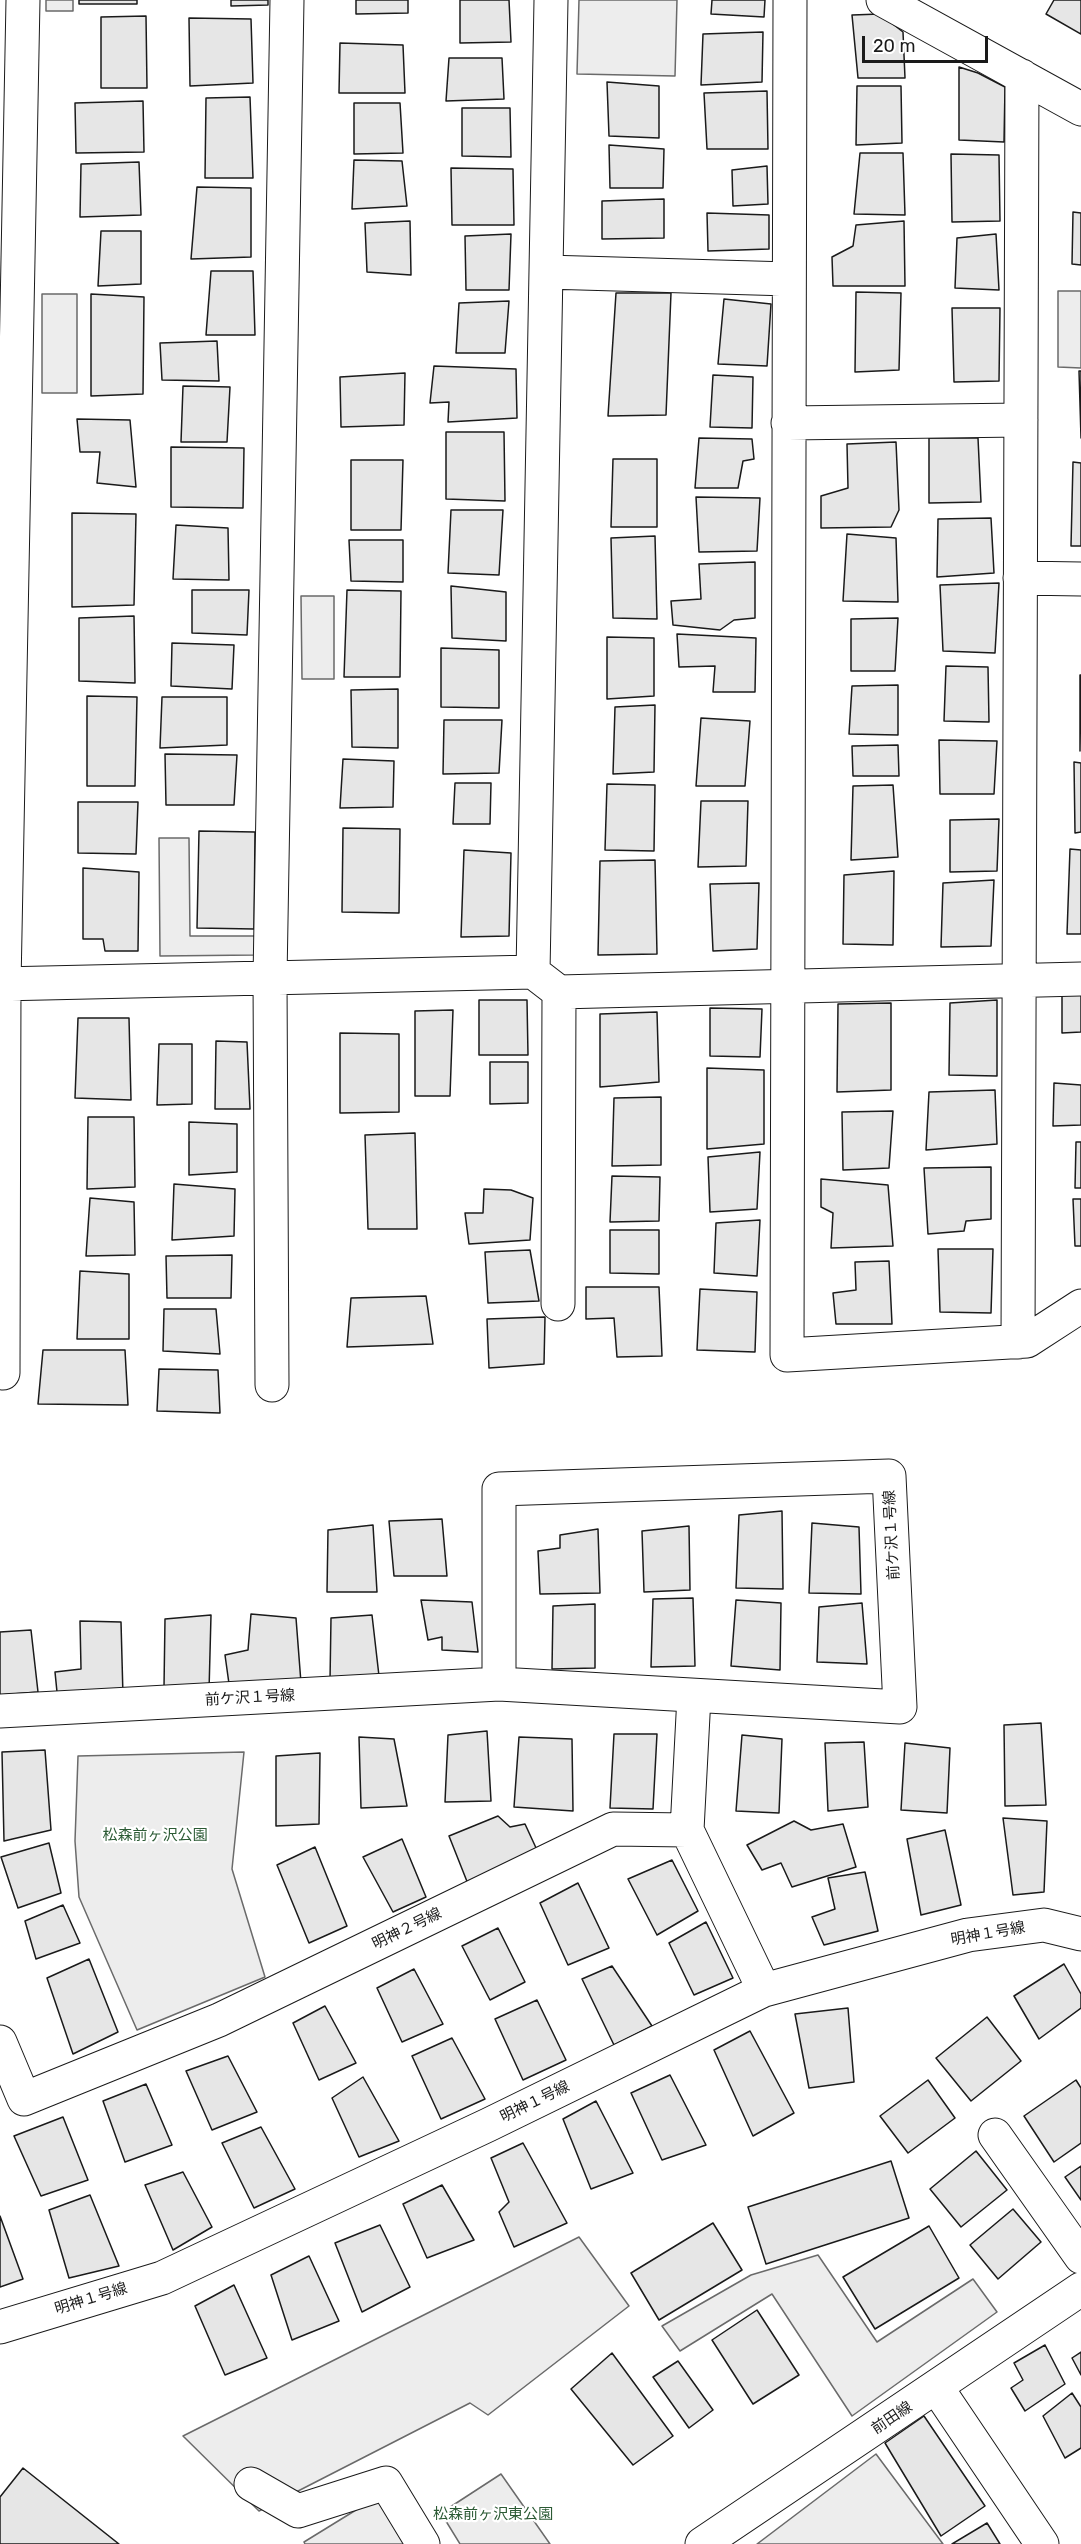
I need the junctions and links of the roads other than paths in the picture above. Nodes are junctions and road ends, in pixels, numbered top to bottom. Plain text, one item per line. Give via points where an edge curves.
1 (23, 0) edge
2 (287, 0) edge
3 (551, 0) edge
4 (790, 0) edge
5 (884, 0) edge
6 (1022, 76) junction
7 (1081, 109) edge
8 (546, 272) junction
9 (789, 279) junction
10 (1021, 420) junction
11 (788, 423) junction
12 (1020, 578) junction
13 (1081, 579) edge
14 (533, 972) junction
15 (270, 978) junction
16 (1081, 979) edge
17 (1020, 980) junction
18 (2, 984) edge
19 (788, 986) junction
20 (559, 992) junction
21 (558, 1304) dead end
22 (1081, 1306) edge
23 (1018, 1342) junction
24 (3, 1373) dead end
25 (272, 1385) dead end
26 (500, 1684) junction
27 (694, 1696) junction
28 (0, 1711) edge
29 (687, 1830) junction
30 (1081, 1934) edge
31 (765, 1990) junction
32 (0, 2042) edge
33 (995, 2135) dead end
34 (1081, 2257) edge
35 (1081, 2289) edge
36 (0, 2327) edge
37 (937, 2388) junction
38 (251, 2484) dead end
39 (423, 2544) edge
40 (702, 2544) edge
41 (1042, 2544) edge

1 - 18 street
2 - 15 street
3 - 8 street
4 - 9 street
5 - 6 street
6 - 7 street
6 - 10 street
8 - 9 street
8 - 14 street
9 - 11 street
10 - 11 street
10 - 12 street
11 - 19 street
12 - 13 street
12 - 17 street
14 - 15 street
14 - 20 street
15 - 18 street
15 - 25 street
16 - 17 street
17 - 19 street
17 - 23 street
18 - 24 street
19 - 20 street
19 - 23 street via 787,1355
20 - 21 street
22 - 23 street via 1027,1341
26 - 27 street, 前ケ沢１号線
26 - 27 street, 前ケ沢１号線 via 500,1489 889,1476 900,1707
26 - 28 street, 前ケ沢１号線
27 - 29 street
29 - 31 street
29 - 32 street, 明神２号線 via 613,1828 219,2020 24,2099
30 - 31 street, 明神１号線 via 1044,1925 968,1935
31 - 36 street, 明神１号線 via 162,2278
33 - 34 street
35 - 37 street, 前田線
37 - 40 street, 前田線
37 - 41 street
38 - 39 street via 298,2511 386,2483

